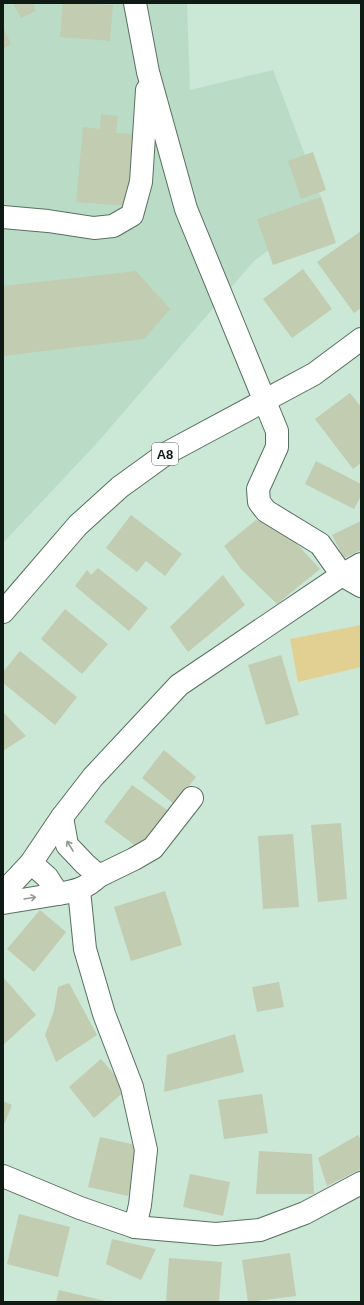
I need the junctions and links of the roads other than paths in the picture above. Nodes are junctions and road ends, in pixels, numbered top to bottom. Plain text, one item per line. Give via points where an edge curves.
1 (136, 3) edge
2 (148, 72) junction
3 (3, 217) edge
4 (361, 339) edge
5 (264, 400) junction
6 (361, 564) edge
7 (342, 575) junction
8 (361, 586) edge
9 (3, 612) edge
10 (192, 798) dead end
11 (62, 817) junction
12 (31, 863) junction
13 (92, 870) junction
14 (79, 890) junction
15 (3, 893) edge
16 (58, 894) junction
17 (3, 903) edge
18 (3, 1176) edge
19 (361, 1183) edge
20 (135, 1226) junction

1 - 2 main road
2 - 3 main road via 141,182 132,215 113,226 94,228
2 - 5 main road via 186,210
4 - 5 main road, A8 via 314,374
5 - 7 main road via 277,431 278,447 258,489 259,502 266,511 320,544
5 - 9 main road, A8 via 167,454 120,487 78,525
6 - 7 main road
7 - 8 main road
7 - 11 main road via 179,685 98,771
10 - 13 main road via 153,848 134,859
11 - 12 main road
13 -> 11 main road via 67,845
12 - 15 main road
12 - 16 main road via 47,877
13 - 14 main road via 89,885
14 - 16 main road
14 - 20 main road via 85,950 104,1014 132,1087 146,1150 140,1206
17 -> 16 main road
18 - 20 main road via 80,1208
19 - 20 main road via 305,1213 260,1230 216,1234

